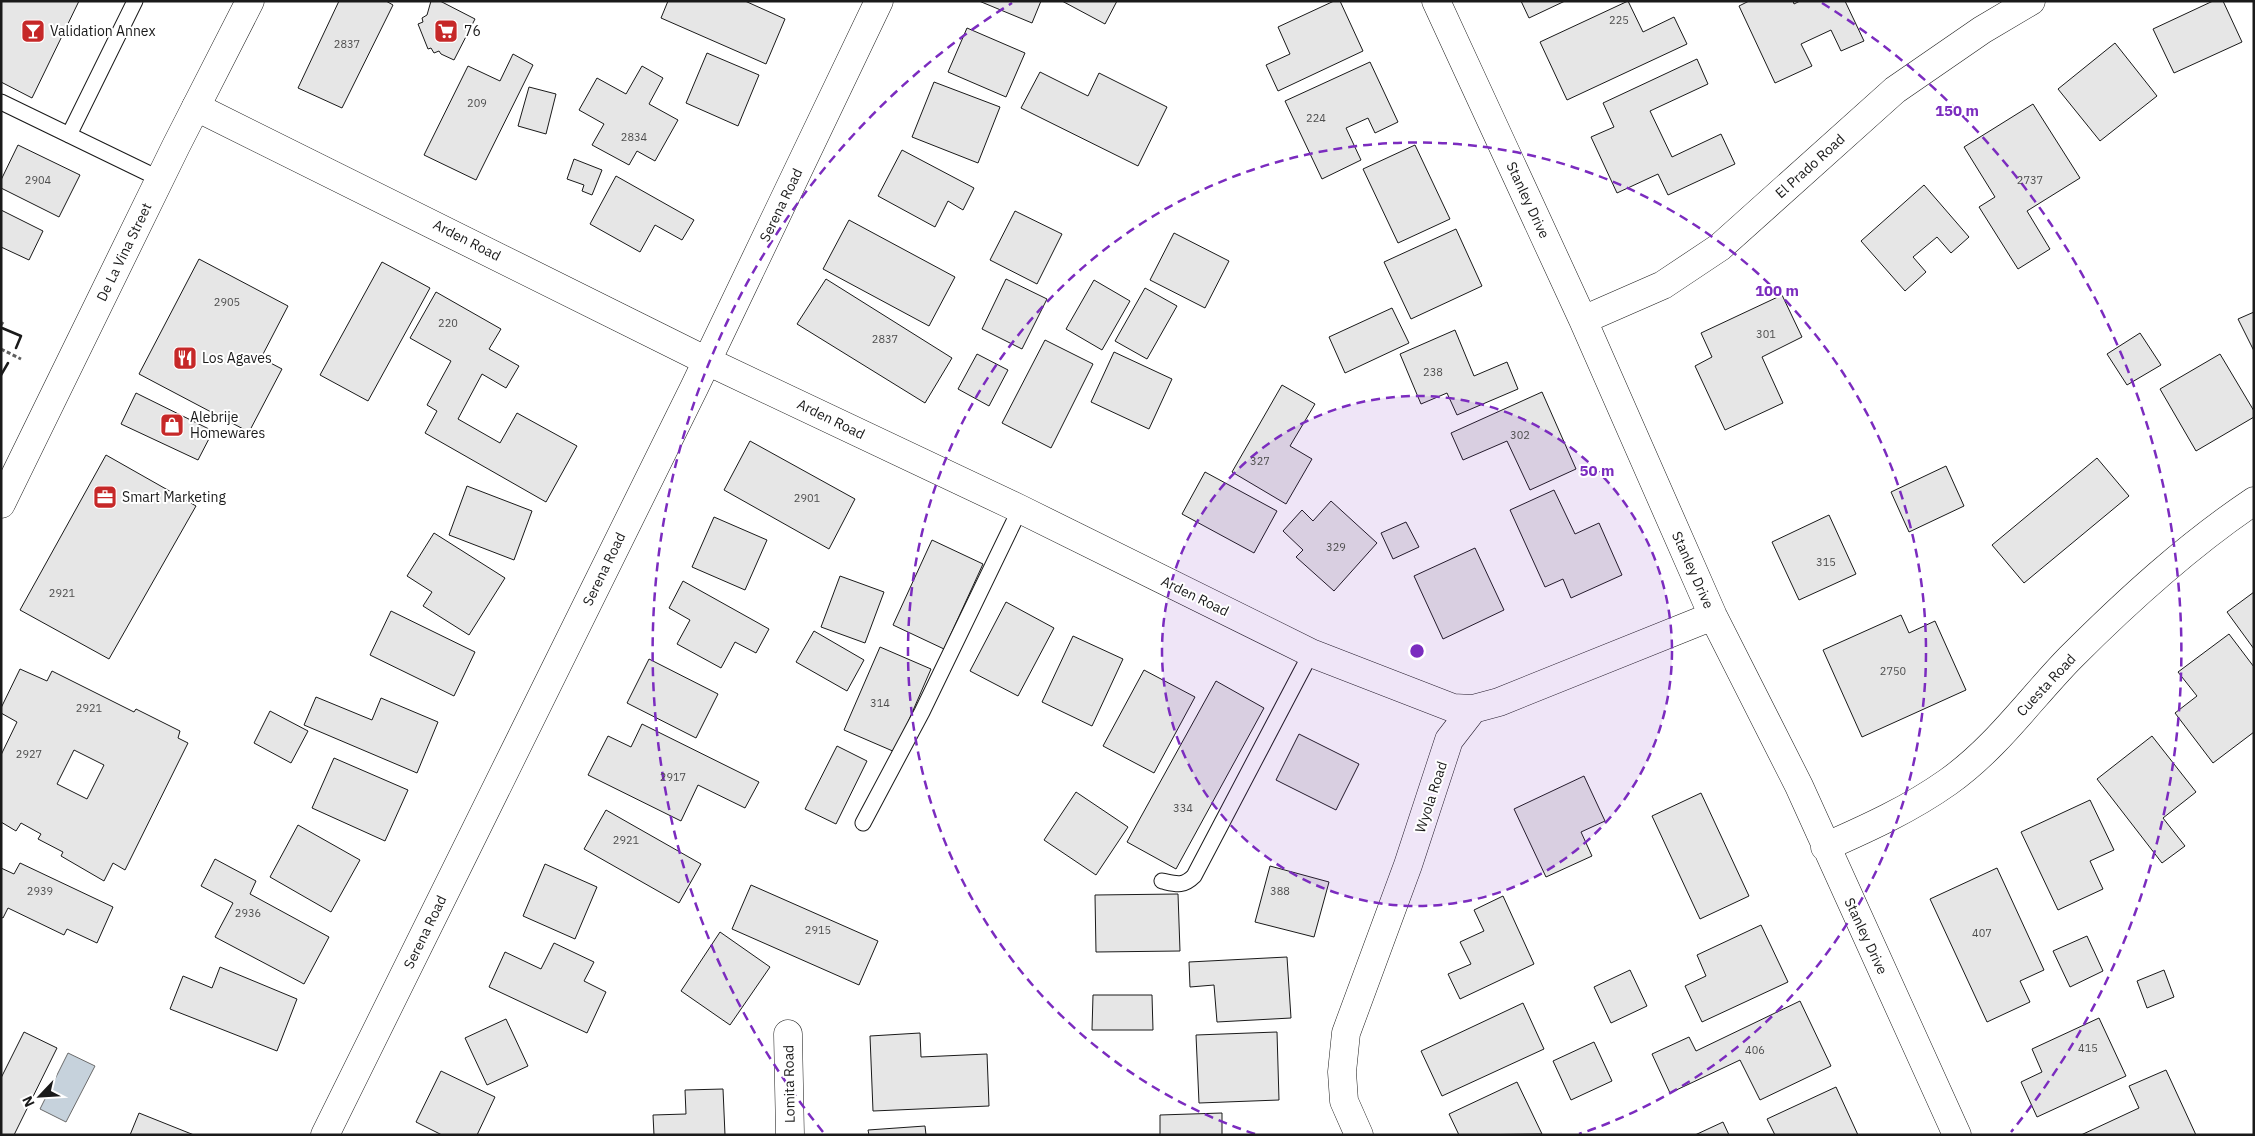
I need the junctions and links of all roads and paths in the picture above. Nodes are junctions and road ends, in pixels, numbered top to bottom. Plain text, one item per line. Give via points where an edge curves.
1 (135, 1) edge
2 (250, 1) edge
3 (879, 1) edge
4 (1436, 1) edge
5 (2031, 1) edge
6 (1, 102) edge
7 (196, 107) junction
8 (69, 135) junction
9 (160, 179) junction
10 (1584, 320) junction
11 (1, 349) edge
12 (21, 359) dead end
13 (707, 361) junction
14 (2254, 501) edge
15 (1, 504) edge
16 (1020, 509) junction
17 (1713, 616) junction
18 (1311, 653) junction
19 (1473, 709) junction
20 (863, 823) dead end
21 (1825, 848) junction
22 (1162, 881) dead end
23 (788, 1034) dead end
24 (1344, 1101) junction
25 (324, 1135) edge
26 (790, 1135) edge
27 (1343, 1135) edge
28 (1359, 1135) edge
29 (1957, 1135) edge

1 - 8 lane
2 - 7 street, De La Vina Street
3 - 13 street, Serena Road
4 - 10 street, Stanley Drive
5 - 10 street, El Prado Road via 1982,30 1895,90 1720,247 1663,285
6 - 8 lane
7 - 9 street, De La Vina Street
7 - 13 street, Arden Road
8 - 9 lane
9 - 15 street, De La Vina Street
10 - 17 street, Stanley Drive
11 - 12 path
13 - 16 street, Arden Road
13 - 25 street, Serena Road
14 - 21 street, Cuesta Road via 2223,522 2144,588 2070,658 1986,750 1948,782 1894,816
16 - 18 street, Arden Road
16 - 20 lane via 922,712
17 - 19 street via 1500,702
17 - 21 street, Stanley Drive via 1799,786
18 - 19 street, Arden Road via 1453,708
18 - 22 lane via 1194,876 1187,883
19 - 24 street, Wyola Road via 1449,740 1408,865 1346,1033 1342,1072
21 - 29 street, Stanley Drive
23 - 26 street, Lomita Road
24 - 27 street
24 - 28 street, Wyola Road

